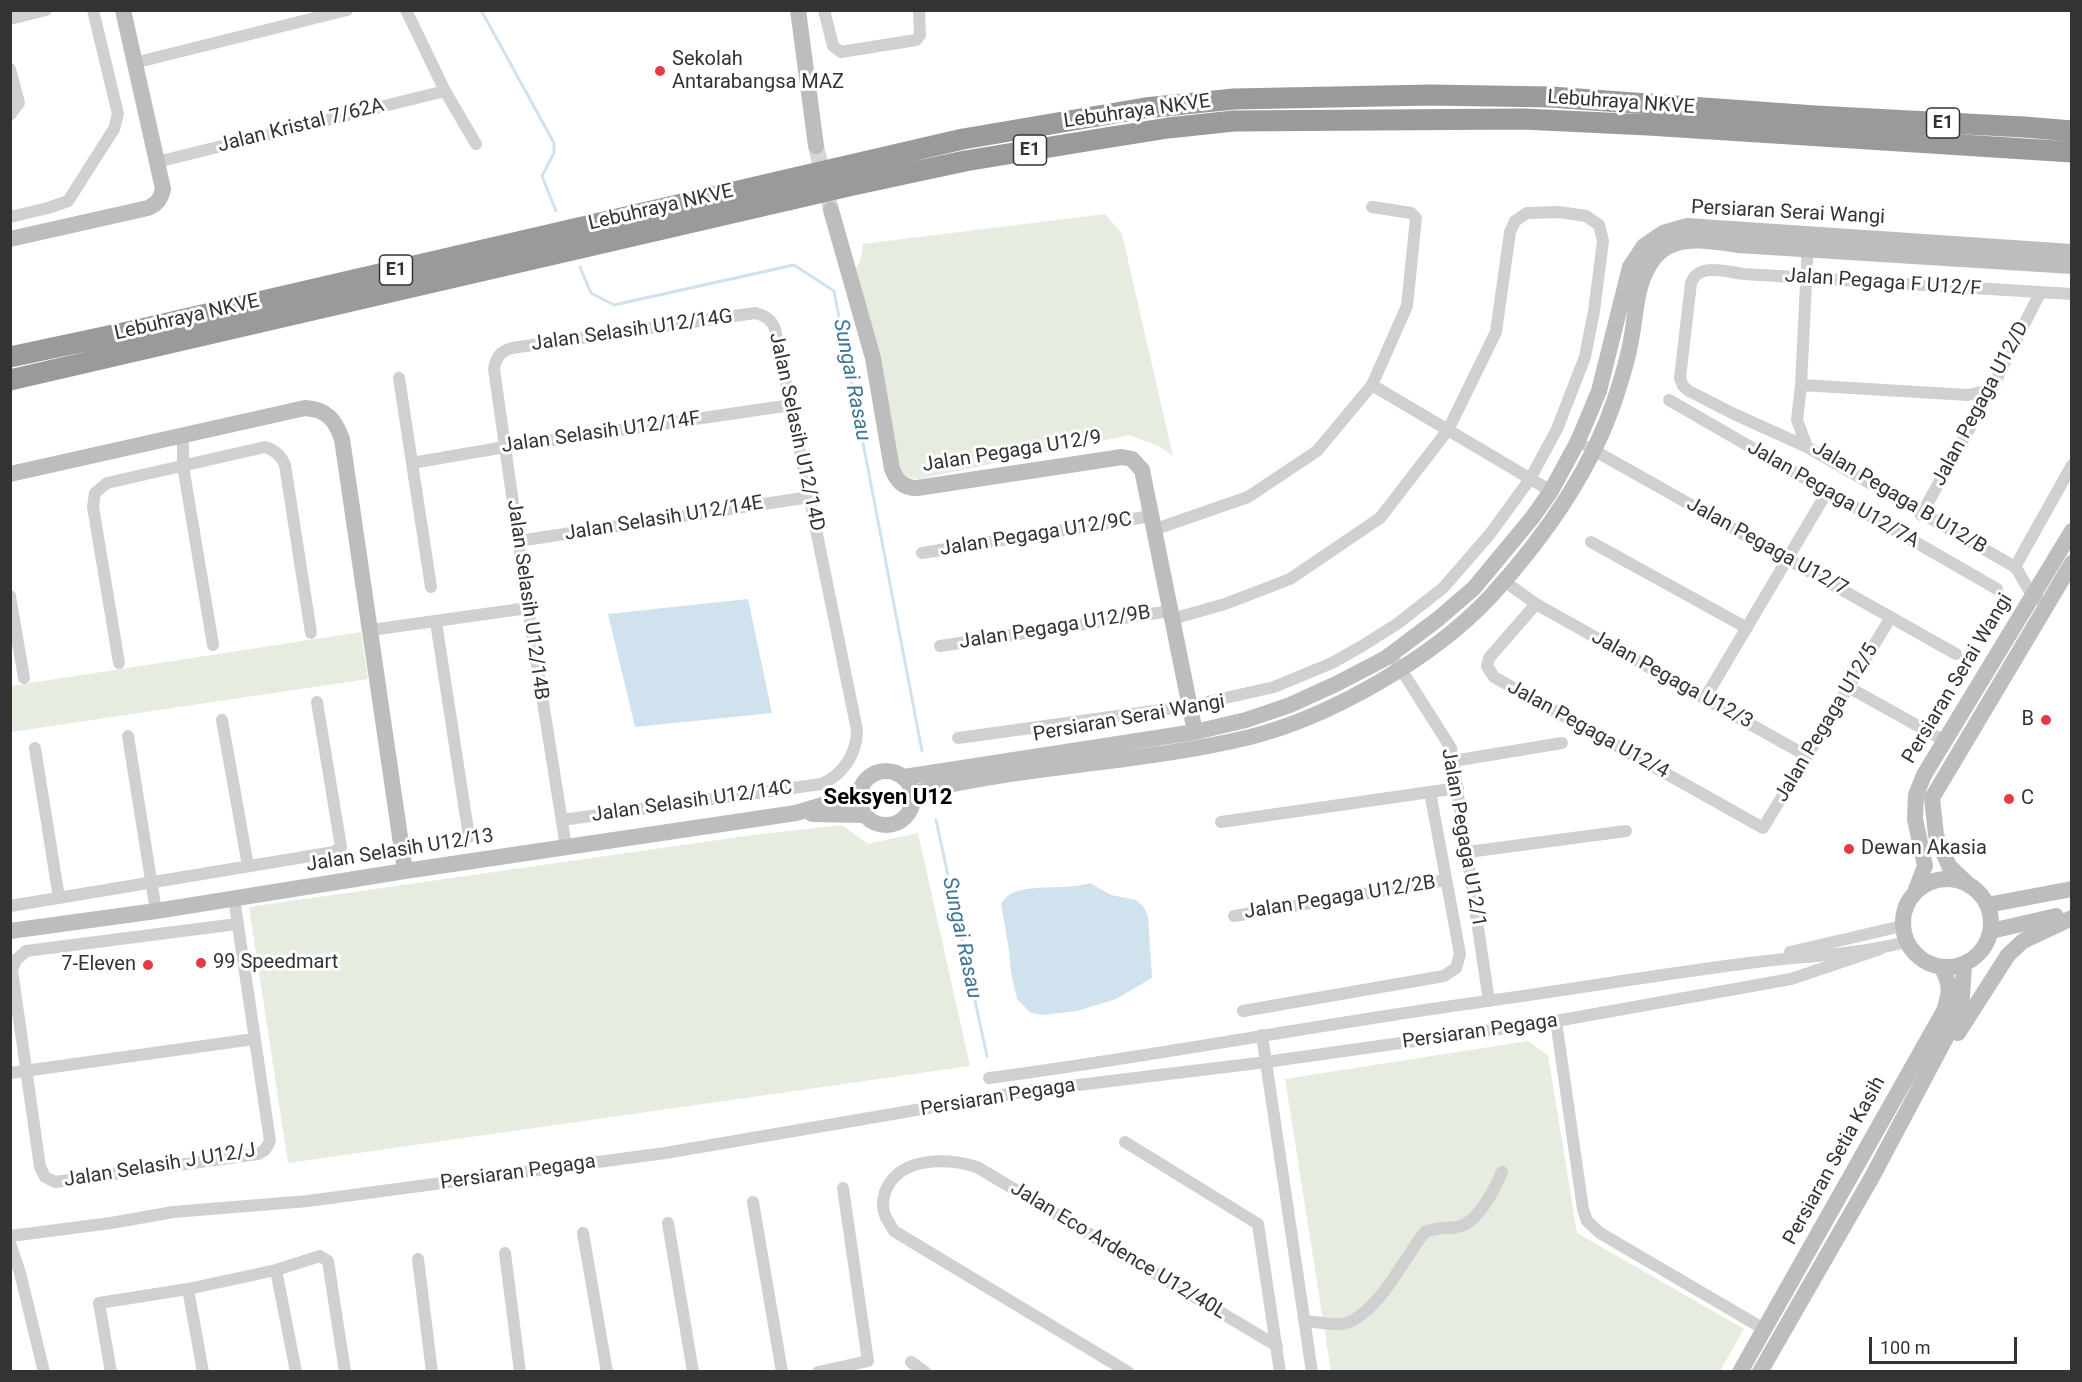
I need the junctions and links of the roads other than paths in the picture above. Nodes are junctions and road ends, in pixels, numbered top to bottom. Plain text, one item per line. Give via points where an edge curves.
1 (46, 10) edge
2 (93, 10) edge
3 (123, 10) edge
4 (347, 10) edge
5 (406, 10) edge
6 (798, 10) edge
7 (824, 10) edge
8 (919, 10) edge
9 (10, 19) edge
10 (134, 63) junction
11 (10, 69) edge
12 (445, 91) junction
13 (10, 115) edge
14 (2072, 131) edge
15 (476, 144) dead end
16 (816, 146) tunnel mouth
17 (2072, 152) edge
18 (157, 162) junction
19 (1372, 207) dead end
20 (831, 210) tunnel mouth
21 (10, 217) edge
22 (10, 239) edge
23 (1808, 242) junction
24 (2072, 252) edge
25 (2072, 266) edge
26 (1807, 278) junction
27 (2040, 293) junction
28 (2072, 294) edge
29 (765, 317) joint
30 (500, 353) joint
31 (10, 357) edge
32 (399, 378) dead end
33 (10, 380) edge
34 (1372, 385) junction
35 (1801, 385) junction
36 (1990, 390) junction
37 (1670, 400) dead end
38 (791, 405) junction
39 (1448, 430) junction
40 (183, 436) junction
41 (1578, 441) junction
42 (505, 447) junction
43 (1807, 447) junction
44 (1594, 450) junction
45 (412, 463) junction
46 (2072, 465) edge
47 (183, 466) junction
48 (10, 474) edge
49 (1530, 478) junction
50 (1551, 491) junction
51 (1827, 492) junction
52 (810, 497) junction
53 (1922, 515) junction
54 (1152, 523) junction
55 (2072, 531) edge
56 (518, 541) junction
57 (1591, 542) dead end
58 (822, 551) joint
59 (922, 553) dead end
60 (1788, 559) junction
61 (2072, 563) edge
62 (2014, 567) junction
63 (1504, 581) junction
64 (431, 587) dead end
65 (1997, 590) dead end
66 (2032, 595) junction
67 (10, 596) edge
68 (1536, 604) junction
69 (2048, 605) junction
70 (528, 609) junction
71 (1171, 615) junction
72 (1891, 617) junction
73 (436, 622) junction
74 (1747, 628) junction
75 (371, 630) junction
76 (311, 633) dead end
77 (213, 645) dead end
78 (940, 646) dead end
79 (1956, 654) dead end
80 (1390, 655) junction
81 (119, 663) dead end
82 (1402, 670) junction
83 (24, 678) dead end
84 (1848, 687) junction
85 (1705, 698) junction
86 (317, 702) dead end
87 (1190, 706) junction
88 (222, 720) dead end
89 (1195, 732) junction
90 (128, 736) dead end
91 (958, 738) dead end
92 (1945, 741) junction
93 (1562, 743) dead end
94 (35, 748) dead end
95 (1807, 756) junction
96 (1453, 761) junction
97 (904, 777) junction
98 (1458, 788) junction
99 (1430, 792) junction
100 (914, 793) junction
101 (859, 794) junction
102 (796, 813) junction
103 (865, 815) junction
104 (562, 820) junction
105 (1221, 822) dead end
106 (1763, 828) joint
107 (1626, 831) dead end
108 (468, 837) dead end
109 (566, 847) junction
110 (1468, 852) junction
111 (248, 866) junction
112 (405, 871) junction
113 (1446, 880) junction
114 (153, 882) junction
115 (1970, 886) junction
116 (2072, 889) edge
117 (1915, 892) junction
118 (59, 898) junction
119 (234, 898) junction
120 (1987, 905) junction
121 (10, 906) edge
122 (156, 911) junction
123 (2072, 912) edge
124 (1234, 916) dead end
125 (2072, 918) edge
126 (237, 924) junction
127 (10, 931) edge
128 (1991, 931) junction
129 (1904, 934) junction
130 (1880, 949) junction
131 (1749, 963) junction
132 (1964, 964) junction
133 (1942, 968) junction
134 (1489, 1001) junction
135 (1243, 1011) dead end
136 (1556, 1021) junction
137 (1262, 1035) junction
138 (254, 1039) junction
139 (1266, 1062) junction
140 (26, 1071) junction
141 (10, 1072) edge
142 (1928, 1073) junction
143 (989, 1078) dead end
144 (1125, 1142) dead end
145 (1502, 1172) dead end
146 (843, 1188) dead end
147 (753, 1203) dead end
148 (668, 1223) dead end
149 (583, 1233) dead end
150 (10, 1236) edge
151 (10, 1243) edge
152 (505, 1253) dead end
153 (418, 1259) dead end
154 (276, 1270) junction
155 (188, 1289) junction
156 (1305, 1321) junction
157 (1764, 1329) junction
158 (1277, 1346) junction
159 (911, 1362) dead end
160 (44, 1371) edge
161 (111, 1371) edge
162 (203, 1371) edge
163 (296, 1371) edge
164 (345, 1371) edge
165 (432, 1371) edge
166 (520, 1371) edge
167 (607, 1371) edge
168 (693, 1371) edge
169 (782, 1371) edge
170 (818, 1371) edge
171 (925, 1371) edge
172 (1128, 1371) edge
173 (1280, 1371) edge
174 (1312, 1371) edge
175 (1740, 1371) edge
176 (1760, 1371) edge

1 - 9 street
2 - 21 street via 118,114 114,129 68,201
3 - 10 street
4 - 10 street
5 - 12 street
6 - 16 street
7 - 8 street via 833,46 841,52 916,40 920,35
10 - 18 street
11 - 13 street via 19,103
12 - 15 street
12 - 18 street, Jalan Kristal 7/62A
14 - 31 highway, Lebuhraya NKVE / E1 via 1551,97 1333,96 1234,99 1145,108 963,139
17 - 33 highway, Lebuhraya NKVE / E1 via 1523,119 1234,121 1168,128 965,161 853,185
18 - 22 street via 163,189 153,206
19 - 34 street, Jalan Pegaga U12/9C via 1411,213 1416,218 1407,306
20 - 54 street, Jalan Pegaga U12/9 via 873,358 892,469 902,485 917,488 1122,457 1132,459 1142,470
23 - 24 street, Persiaran Serai Wangi
23 - 25 street, Persiaran Serai Wangi
23 - 26 street, Jalan Pegaga B U12/B
23 - 41 street, Persiaran Serai Wangi via 1687,226 1663,233 1644,246 1630,267 1599,391
23 - 44 street, Persiaran Serai Wangi via 1687,241 1657,255 1639,288 1631,342 1616,397
26 - 27 street, Jalan Pegaga F U12/F
26 - 35 street, Jalan Pegaga B U12/B
26 - 43 street, Jalan Pegaga F U12/F via 1706,269 1696,274 1691,283 1680,378 1683,386 1734,414
27 - 28 street, Jalan Pegaga F U12/F
27 - 36 street, Jalan Pegaga U12/D
29 - 30 street, Jalan Selasih U12/14G via 755,313 512,348
29 - 38 street, Jalan Selasih U12/14D via 775,328
30 - 42 street, Jalan Selasih U12/14B via 494,369
32 - 45 street
34 - 39 street
34 - 54 street, Jalan Pegaga U12/9C via 1317,451 1248,498
35 - 36 street via 1968,395
35 - 43 street, Jalan Pegaga B U12/B via 1797,420
36 - 53 street, Jalan Pegaga U12/D
37 - 51 street, Jalan Pegaga U12/7A
38 - 42 street, Jalan Selasih U12/14F
38 - 52 street, Jalan Selasih U12/14D
39 - 49 street
39 - 49 street, Jalan Pegaga U12/9B via 1496,332 1512,226 1527,213 1559,212 1593,220 1599,225 1603,241 1585,357 1557,429
39 - 71 street, Jalan Pegaga U12/9B via 1380,518 1290,579 1225,604
40 - 47 street
40 - 48 street
40 - 75 street via 305,408 332,417 342,439
41 - 44 street, Jalan Pegaga U12/7
41 - 50 street, Persiaran Serai Wangi
42 - 45 street, Jalan Selasih U12/14F
42 - 56 street, Jalan Selasih U12/14B
43 - 53 street, Jalan Pegaga B U12/B
44 - 60 street, Jalan Pegaga U12/7
44 - 63 street, Persiaran Serai Wangi via 1566,502
45 - 64 street
46 - 62 street
47 - 76 street via 265,447 281,456
47 - 77 street
47 - 81 street via 107,483 93,499
49 - 50 street
49 - 87 street via 1490,534 1443,588 1397,624 1332,663 1274,687
50 - 80 street, Persiaran Serai Wangi via 1474,588
51 - 60 street
51 - 65 street, Jalan Pegaga U12/7A
52 - 56 street, Jalan Selasih U12/14E
52 - 58 street, Jalan Selasih U12/14D
53 - 62 street, Jalan Pegaga B U12/B
54 - 59 street, Jalan Pegaga U12/9C
54 - 71 street, Jalan Pegaga U12/9
55 - 66 street, Persiaran Serai Wangi
56 - 70 street, Jalan Selasih U12/14B
57 - 74 street
58 - 104 street, Jalan Selasih U12/14C via 857,730 853,754 832,780
60 - 72 street, Jalan Pegaga U12/7
60 - 74 street
61 - 69 street, Persiaran Serai Wangi
62 - 66 street, Jalan Pegaga B U12/B
63 - 68 street, Jalan Pegaga U12/3
63 - 82 street, Persiaran Serai Wangi via 1450,633
66 - 69 street
66 - 92 street, Persiaran Serai Wangi
67 - 83 street
68 - 85 street, Jalan Pegaga U12/3
68 - 106 street, Jalan Pegaga U12/4 via 1489,658 1487,666 1494,677
69 - 115 street, Persiaran Serai Wangi via 1932,798 1936,835 1949,866
70 - 73 street
70 - 104 street, Jalan Selasih U12/14B
71 - 78 street, Jalan Pegaga U12/9B
71 - 87 street, Jalan Pegaga U12/9
72 - 79 street, Jalan Pegaga U12/7
72 - 84 street, Jalan Pegaga U12/5
73 - 75 street
73 - 108 street
74 - 85 street
75 - 112 street
80 - 82 street, Jalan Pegaga U12/1
80 - 89 street, Persiaran Serai Wangi via 1290,705
82 - 96 street, Jalan Pegaga U12/1 via 1451,748
82 - 100 street, Persiaran Serai Wangi via 1297,722 1251,737 1117,761 954,783
84 - 92 street
84 - 95 street, Jalan Pegaga U12/5
85 - 95 street, Jalan Pegaga U12/3
86 - 111 street via 341,847 334,852
87 - 89 street, Jalan Pegaga U12/9
87 - 91 street
88 - 111 street
89 - 97 street, Persiaran Serai Wangi
90 - 114 street
92 - 117 street, Persiaran Serai Wangi via 1916,795 1915,819 1925,866
93 - 96 street
94 - 118 street
95 - 106 street, Jalan Pegaga U12/5
96 - 98 street, Jalan Pegaga U12/1
97 - 100 street
97 - 101 street via 881,771 866,779
98 - 99 street
98 - 110 street, Jalan Pegaga U12/1
99 - 105 street
99 - 113 street
100 - 103 street via 911,811 898,823 880,825
101 - 102 street, Jalan Selasih U12/13
101 - 103 street
102 - 103 street, Jalan Selasih U12/13
102 - 109 street, Jalan Selasih U12/13
104 - 109 street, Jalan Selasih U12/14B
107 - 110 street
109 - 112 street, Jalan Selasih U12/13
110 - 134 street, Jalan Pegaga U12/1
111 - 114 street
112 - 119 street, Jalan Selasih U12/13
113 - 124 street, Jalan Pegaga U12/2B
113 - 135 street via 1460,954 1456,968 1444,976
114 - 118 street
114 - 122 street
115 - 117 street via 1959,881 1935,880
115 - 120 street
116 - 120 street
117 - 129 street via 1903,914
118 - 121 street
119 - 122 street, Jalan Selasih U12/13
119 - 126 street
120 - 128 street
122 - 127 street, Jalan Selasih U12/13
123 - 128 street
125 - 142 street via 2023,941 2008,955
126 - 138 street
126 - 140 street via 26,951 12,970
128 - 132 street via 1977,957
129 - 130 street, Persiaran Pegaga
129 - 131 street, Persiaran Pegaga
129 - 133 street via 1915,955
130 - 131 street, Persiaran Pegaga
130 - 136 street, Persiaran Pegaga via 1791,979
131 - 134 street, Persiaran Pegaga
132 - 133 street
132 - 142 street, Persiaran Setia Kasih via 1957,1017
133 - 157 street, Persiaran Setia Kasih via 1950,982 1944,1011
134 - 137 street, Persiaran Pegaga
136 - 139 street, Persiaran Pegaga
136 - 157 street via 1587,1221 1600,1233
137 - 139 street
137 - 143 street, Persiaran Pegaga
138 - 140 street
138 - 140 street, Jalan Selasih J U12/J via 270,1141 258,1154 55,1182 45,1177 40,1167
139 - 150 street, Persiaran Pegaga via 1021,1092 664,1153 308,1201 173,1212
139 - 156 street
140 - 141 street
142 - 176 street, Persiaran Setia Kasih
144 - 158 street via 1258,1224
145 - 156 street via 1489,1199 1468,1221 1461,1226 1436,1227 1425,1232 1377,1302 1363,1314 1342,1324
146 - 170 street via 868,1361
147 - 169 street
148 - 168 street
149 - 167 street
151 - 160 street
152 - 166 street
153 - 165 street
154 - 155 street
154 - 163 street
154 - 164 street via 320,1256 327,1261
155 - 161 street via 99,1303
155 - 162 street
156 - 174 street
157 - 175 street, Persiaran Setia Kasih
158 - 172 street, Jalan Eco Ardence U12/40L via 977,1167 941,1161 907,1167 896,1174 883,1198 884,1213 894,1231
158 - 173 street
159 - 171 street

